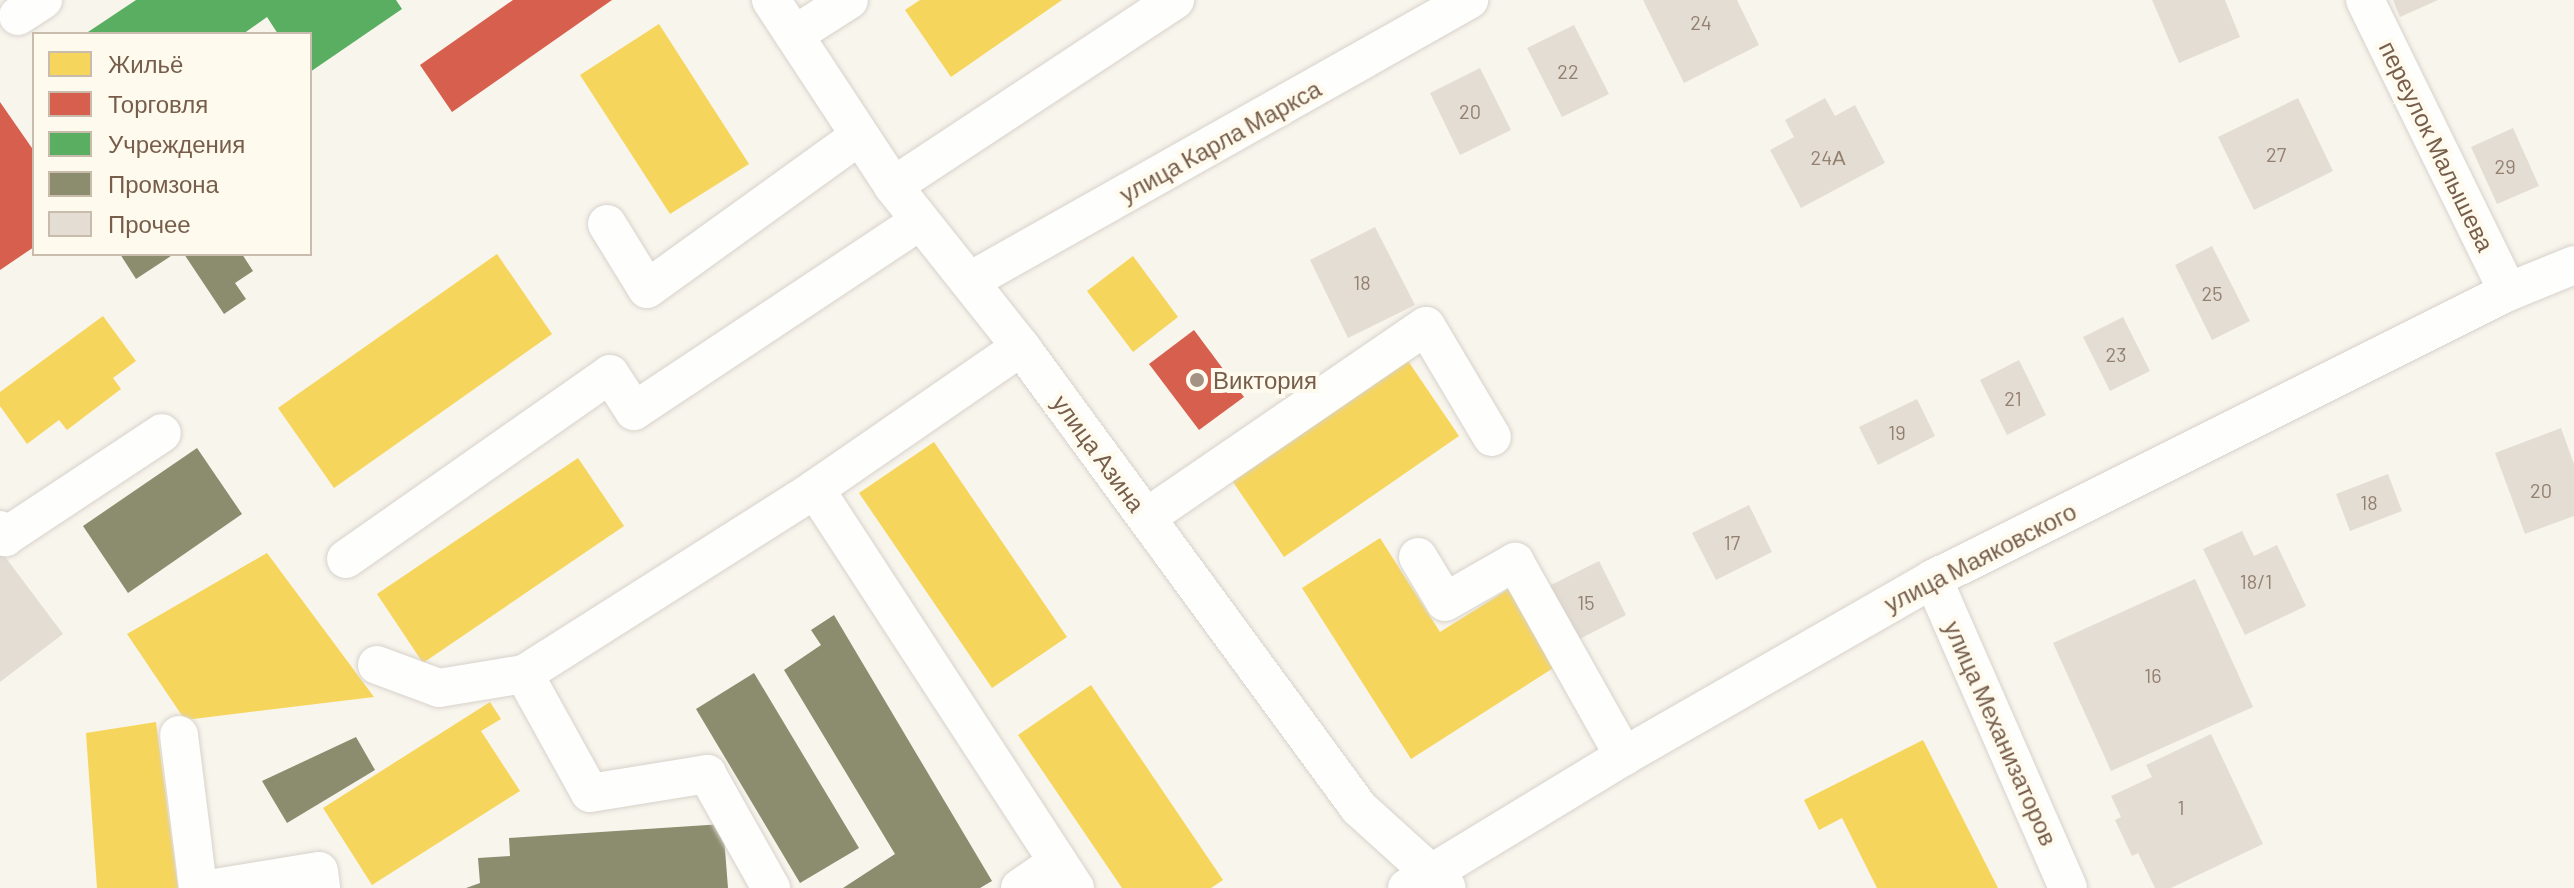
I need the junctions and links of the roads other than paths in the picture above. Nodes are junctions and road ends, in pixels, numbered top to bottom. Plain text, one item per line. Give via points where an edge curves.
1 (771, 0) edge
2 (849, 0) edge
3 (1175, 0) edge
4 (1469, 0) edge
5 (2365, 0) edge
6 (794, 35) junction
7 (859, 136) junction
8 (893, 186) junction
9 (919, 222) junction
10 (607, 224) dead end
11 (2574, 265) edge
12 (970, 281) junction
13 (2508, 292) junction
14 (1021, 347) junction
15 (162, 433) dead end
16 (1492, 437) dead end
17 (815, 489) junction
18 (1147, 517) junction
19 (0, 530) edge
20 (1418, 557) dead end
21 (346, 559) dead end
22 (1933, 579) junction
23 (377, 665) dead end
24 (524, 674) junction
25 (179, 735) dead end
26 (1624, 756) junction
27 (1067, 875) edge
28 (330, 882) edge
29 (1428, 883) edge
30 (198, 888) edge
31 (215, 888) edge
32 (771, 888) edge
33 (1020, 888) edge
34 (2068, 888) edge

1 - 6 street, улица Азина
2 - 6 street
3 - 8 street
4 - 12 street, улица Карла Маркса
5 - 13 street, переулок Малышева
6 - 7 street, улица Азина
7 - 8 street, улица Азина
7 - 10 street via 647,289
8 - 9 street, улица Азина
9 - 12 street, улица Азина
9 - 21 street via 634,411 610,374
11 - 13 street, улица Маяковского
12 - 14 street, улица Азина
13 - 22 street, улица Маяковского
14 - 17 street
14 - 18 street, улица Азина
15 - 19 street via 5,537
16 - 18 street via 1426,326
17 - 24 street
17 - 27 street
18 - 29 street, улица Азина via 1359,808
20 - 26 street via 1445,602 1515,562
22 - 26 street, улица Маяковского
22 - 34 street, улица Механизаторов
23 - 24 street via 439,688
24 - 32 street via 590,793 707,774
25 - 30 street
26 - 29 street, улица Маяковского
27 - 33 street
28 - 31 street

